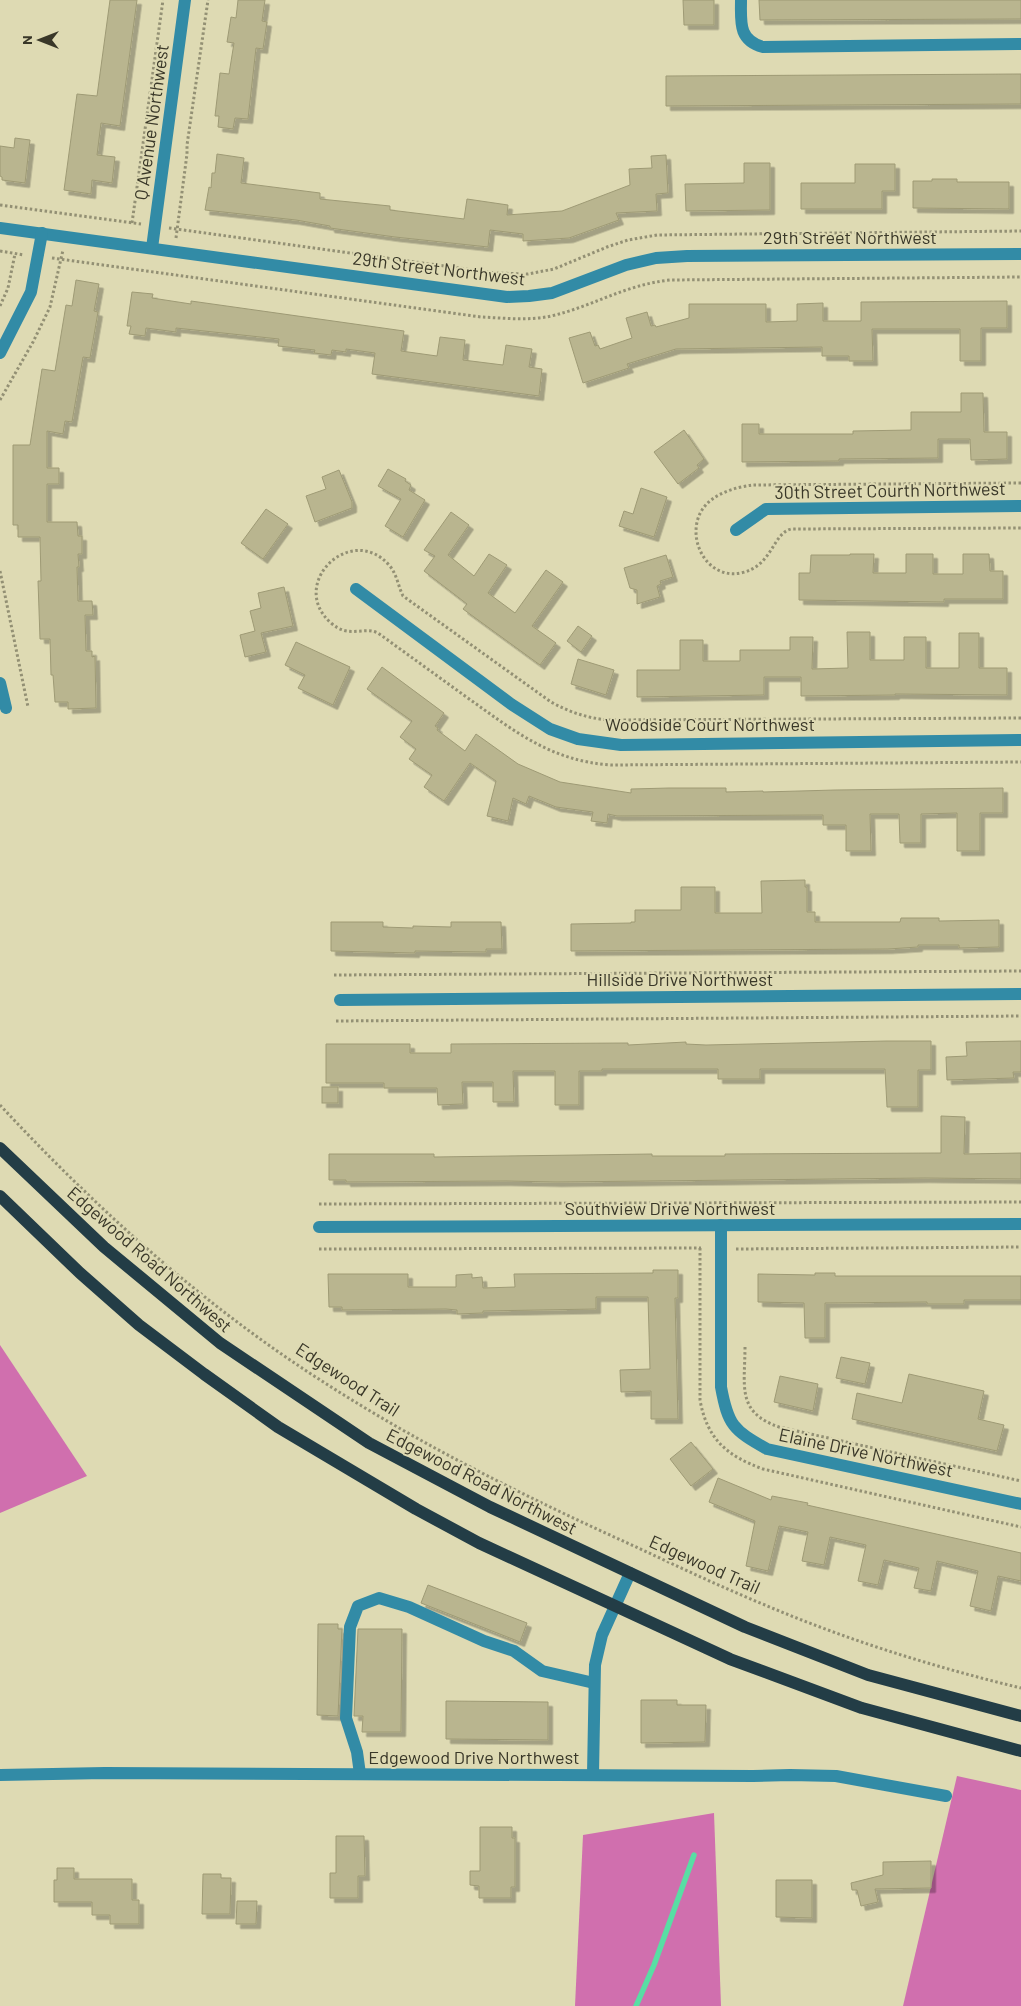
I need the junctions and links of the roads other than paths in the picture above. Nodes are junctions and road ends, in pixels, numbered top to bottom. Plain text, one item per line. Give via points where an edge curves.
1 (185, 0) edge
2 (741, 0) edge
3 (1021, 44) edge
4 (0, 228) edge
5 (42, 234) junction
6 (152, 248) junction
7 (1021, 254) edge
8 (0, 353) edge
9 (1021, 506) edge
10 (736, 530) dead end
11 (356, 589) dead end
12 (0, 683) edge
13 (6, 708) dead end
14 (1021, 740) edge
15 (1021, 994) edge
16 (340, 1000) dead end
17 (0, 1148) edge
18 (0, 1196) edge
19 (1021, 1224) edge
20 (721, 1225) junction
21 (319, 1227) dead end
22 (1021, 1504) edge
23 (630, 1574) junction
24 (617, 1606) junction
25 (594, 1683) junction
26 (1021, 1716) edge
27 (1021, 1751) edge
28 (360, 1774) junction
29 (593, 1774) junction
30 (0, 1775) edge
31 (946, 1796) dead end

1 - 6 street, Q Avenue Northwest
2 - 3 street via 745,36 752,44 763,47
4 - 5 street, 29th Street Northwest
5 - 6 street, 29th Street Northwest
5 - 8 street via 31,292
6 - 7 street, 29th Street Northwest via 508,296 552,293 626,265 656,258
9 - 10 street, 30th Street Courth Northwest via 766,509
11 - 14 street, Woodside Court Northwest via 511,704 550,728 578,739 621,745
12 - 13 street
15 - 16 street, Hillside Drive Northwest
17 - 23 main road, Edgewood Road Northwest via 104,1247 236,1354 378,1448 490,1507
18 - 24 main road via 80,1274 139,1325 278,1427 416,1509
19 - 20 street, Southview Drive Northwest
20 - 21 street, Southview Drive Northwest
20 - 22 street, Elaine Drive Northwest via 721,1387 726,1412 740,1434 767,1449
23 - 24 street
23 - 26 main road, Edgewood Road Northwest via 745,1627 868,1675
24 - 25 street via 602,1635
24 - 27 main road via 730,1659 862,1708
25 - 28 street via 542,1670 514,1651 409,1607 379,1598 358,1606 350,1627 346,1718
25 - 29 street
28 - 29 street, Edgewood Drive Northwest
28 - 30 street, Edgewood Drive Northwest
29 - 31 street, Edgewood Drive Northwest via 836,1776

